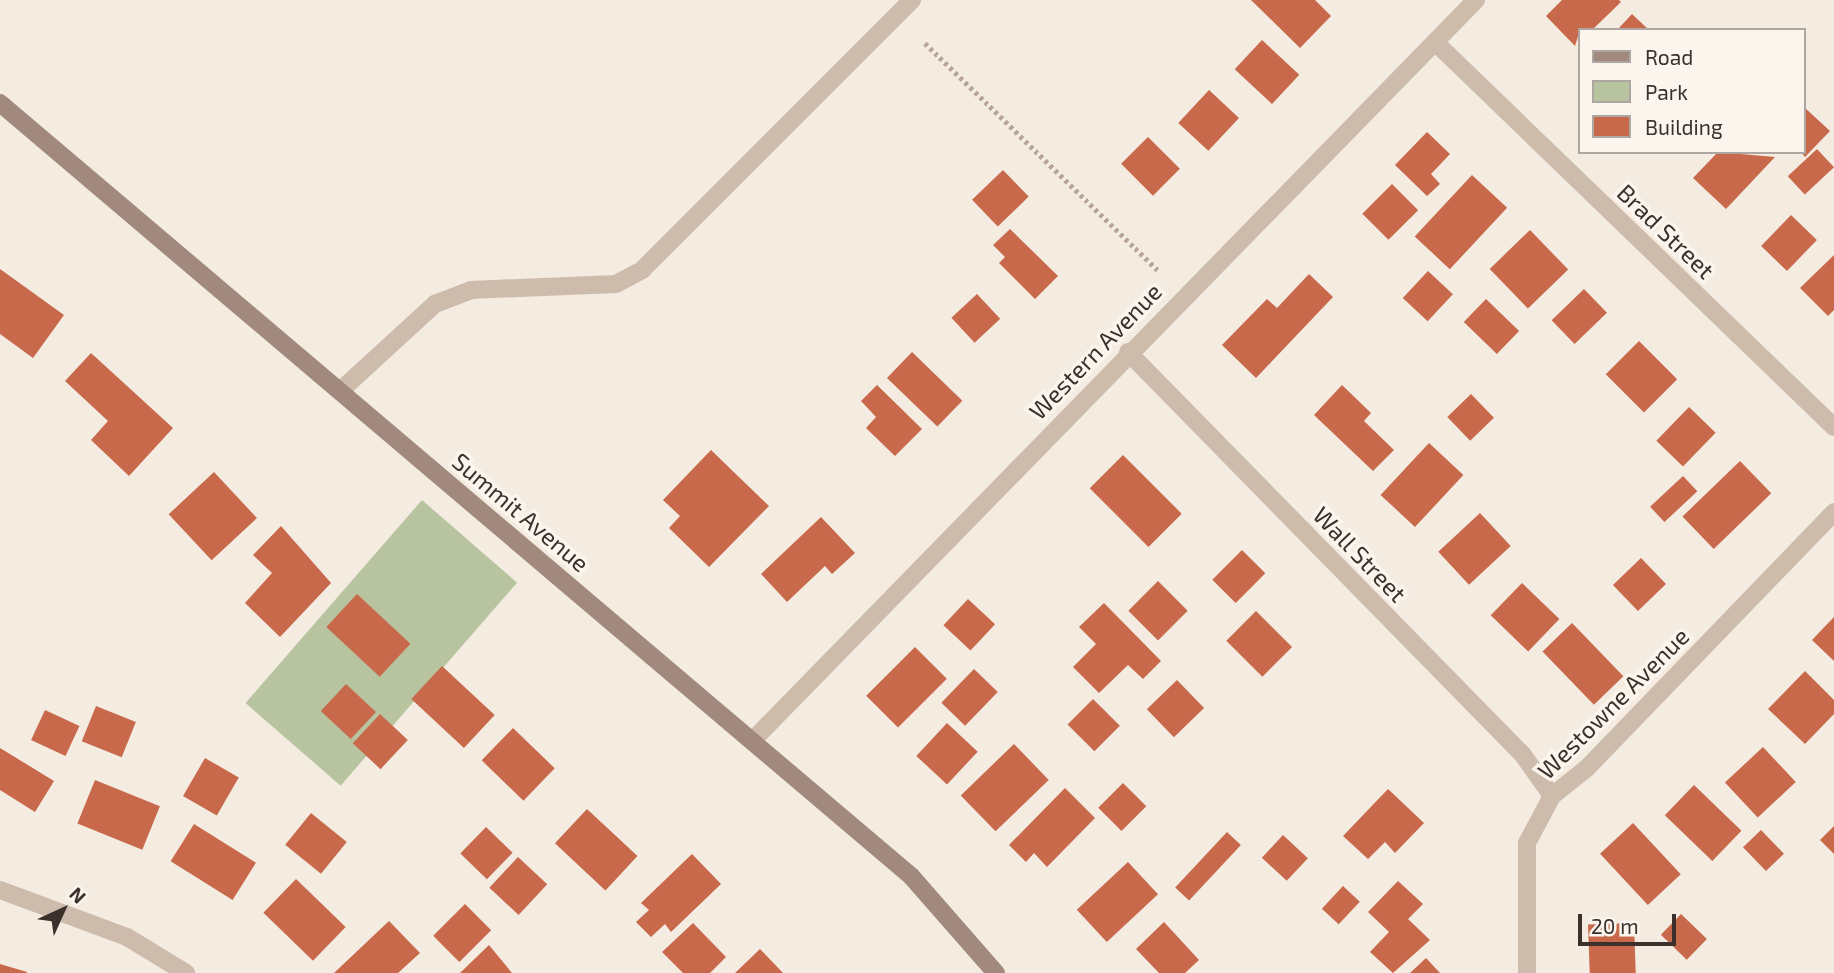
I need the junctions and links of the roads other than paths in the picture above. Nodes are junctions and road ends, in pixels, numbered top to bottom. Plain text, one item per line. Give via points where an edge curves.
1 (912, 0) edge
2 (1476, 0) edge
3 (1434, 42) junction
4 (0, 103) edge
5 (1128, 352) junction
6 (340, 391) junction
7 (1834, 427) edge
8 (1834, 512) edge
9 (754, 740) junction
10 (1552, 796) junction
11 (0, 890) edge
12 (186, 973) edge
13 (996, 973) edge
14 (1527, 973) edge

1 - 6 street via 642,270 616,284 471,290 435,304
2 - 3 street, Western Avenue
3 - 5 street, Western Avenue
3 - 7 street, Brad Street
4 - 6 main road, Summit Avenue
5 - 9 street, Western Avenue
5 - 10 street, Wall Street via 1523,755
6 - 9 main road, Summit Avenue
8 - 10 street, Westowne Avenue via 1587,768
9 - 13 main road, Summit Avenue via 911,876
10 - 14 street, Westowne Avenue via 1527,844
11 - 12 street via 127,937

